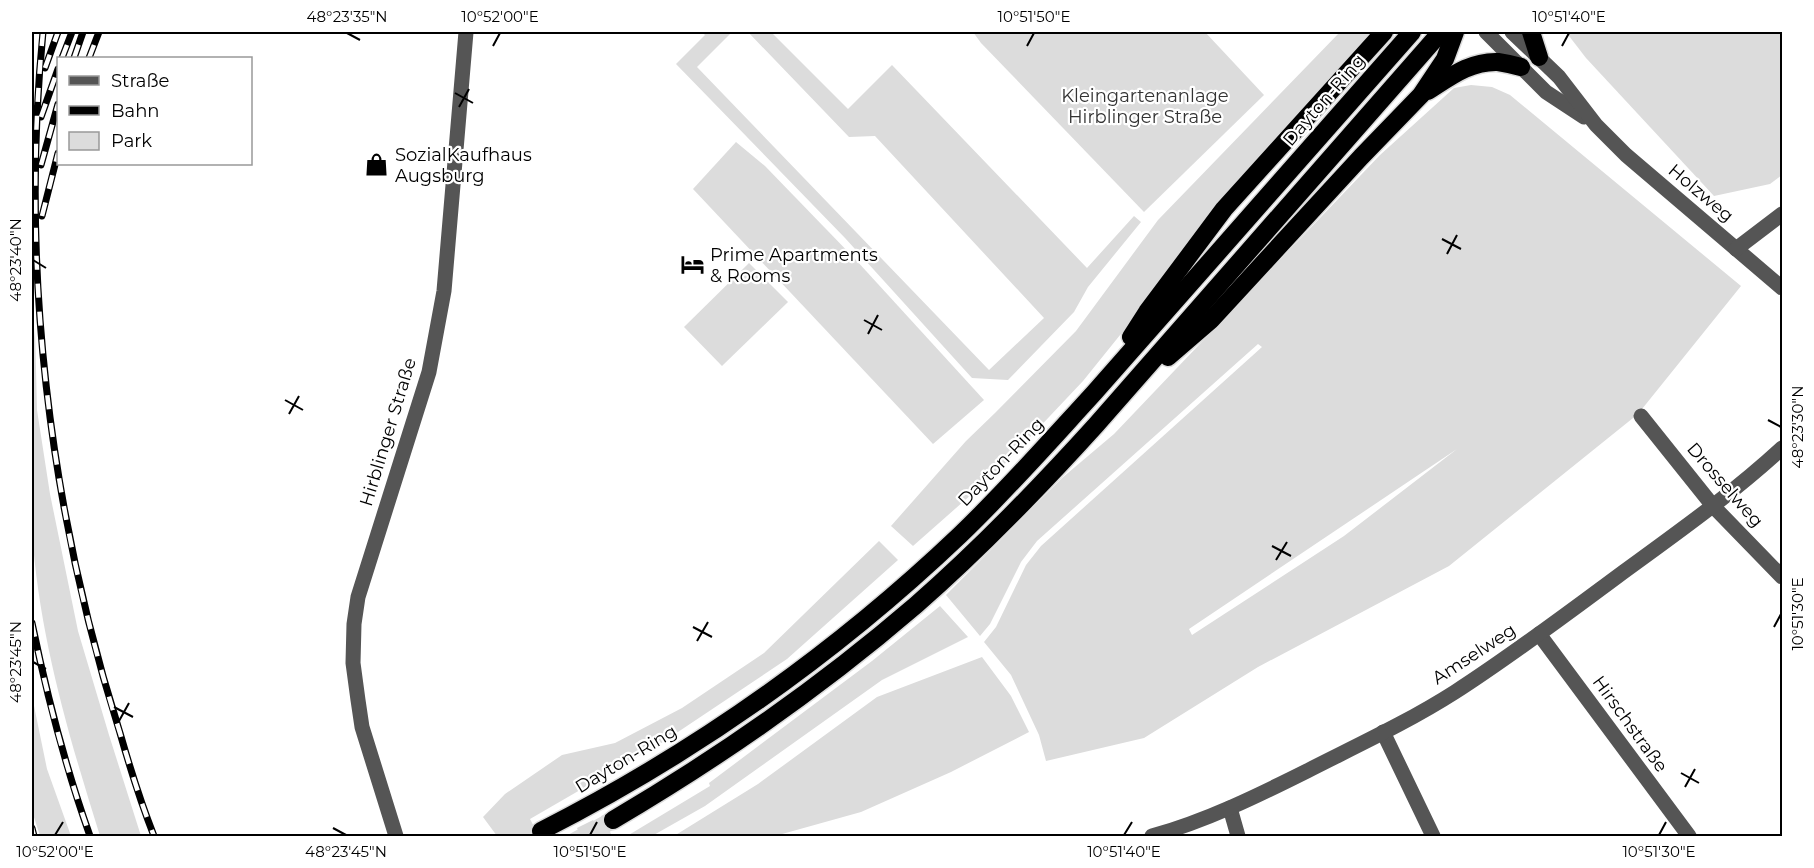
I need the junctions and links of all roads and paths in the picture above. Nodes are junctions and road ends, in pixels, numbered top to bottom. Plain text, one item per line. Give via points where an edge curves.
1 (466, 32) edge
2 (1384, 32) edge
3 (1412, 32) edge
4 (1450, 32) edge
5 (1485, 32) edge
6 (1512, 32) edge
7 (1531, 32) edge
8 (1539, 57) junction
9 (1521, 67) junction
10 (1421, 95) junction
11 (1596, 125) junction
12 (1782, 213) edge
13 (1736, 249) junction
14 (1782, 288) edge
15 (1094, 393) junction
16 (1115, 404) junction
17 (1641, 416) dead end
18 (1782, 448) edge
19 (1713, 506) junction
20 (1782, 577) edge
21 (1539, 634) junction
22 (1383, 732) junction
23 (1230, 808) junction
24 (613, 820) tunnel mouth
25 (541, 831) dead end
26 (396, 837) edge
27 (1152, 837) edge
28 (1238, 837) edge
29 (1433, 837) edge
30 (1689, 837) edge

1 - 26 street, Hirblinger Straße via 450,234 437,334 429,372 358,597 354,624 353,663 362,727
2 - 15 highway via 1224,209 1147,312
3 - 15 highway, Dayton-Ring
4 - 10 highway via 1445,59
4 - 16 highway
5 - 9 street, Holzweg
6 - 8 street, Holzweg
7 - 8 highway
8 - 11 street, Holzweg
9 - 10 highway via 1498,62 1469,66
9 - 11 street, Holzweg via 1546,92
10 - 16 highway via 1211,320
11 - 13 street, Holzweg
12 - 13 street
13 - 14 street, Holzweg
15 - 25 highway, Dayton-Ring via 959,535 812,660 687,748 600,801
16 - 24 highway via 973,552 907,612 827,678 746,737
17 - 19 street, Drosselweg
18 - 19 street, Amselweg
19 - 20 street, Drosselweg
19 - 21 street, Amselweg
21 - 22 street, Amselweg via 1454,692
21 - 30 street, Hirschstraße
22 - 23 street, Amselweg
22 - 29 street
23 - 27 street, Amselweg
23 - 28 street

